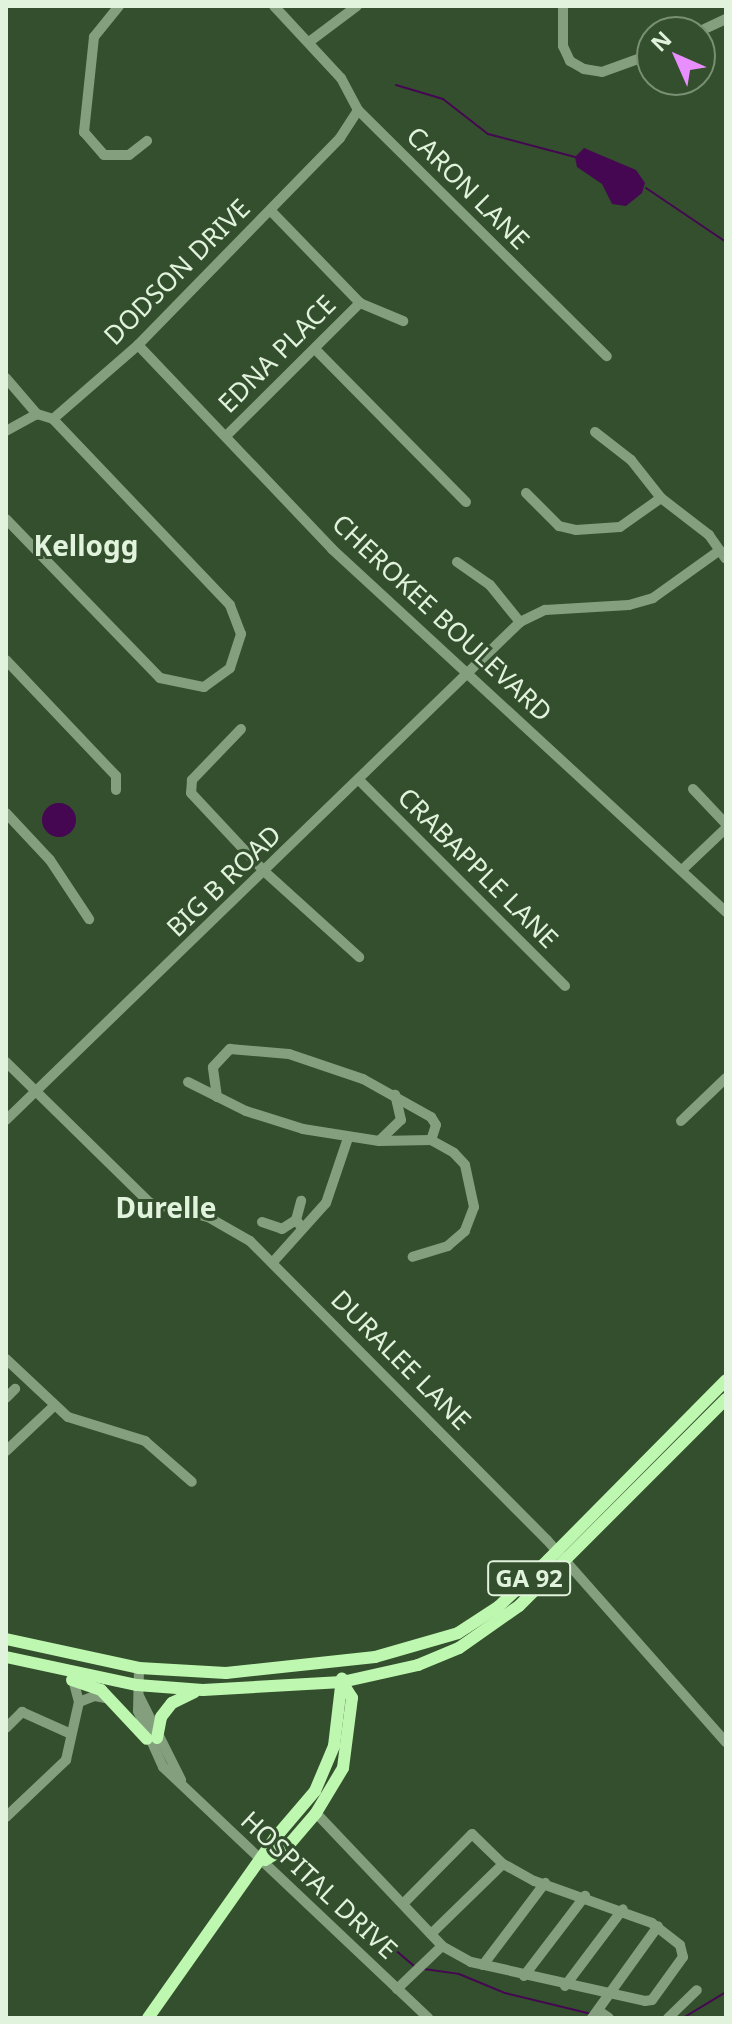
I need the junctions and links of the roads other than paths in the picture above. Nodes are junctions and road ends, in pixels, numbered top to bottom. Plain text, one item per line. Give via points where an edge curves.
1 (119, 6) edge
2 (274, 6) edge
3 (357, 6) edge
4 (563, 6) edge
5 (309, 42) junction
6 (636, 60) edge
7 (358, 110) junction
8 (147, 141) dead end
9 (271, 211) junction
10 (360, 303) junction
11 (403, 321) dead end
12 (138, 345) junction
13 (315, 349) junction
14 (607, 356) dead end
15 (6, 378) edge
16 (37, 414) junction
17 (53, 419) junction
18 (6, 431) edge
19 (595, 432) dead end
20 (226, 436) junction
21 (526, 493) dead end
22 (661, 498) junction
23 (466, 502) dead end
24 (6, 519) edge
25 (723, 554) edge
26 (457, 562) dead end
27 (520, 622) junction
28 (6, 660) edge
29 (470, 673) junction
30 (241, 729) dead end
31 (360, 781) junction
32 (693, 789) dead end
33 (116, 790) dead end
34 (6, 813) edge
35 (726, 826) edge
36 (683, 869) junction
37 (265, 872) junction
38 (726, 912) edge
39 (89, 919) dead end
40 (359, 957) dead end
41 (565, 986) dead end
42 (6, 1062) edge
43 (726, 1078) edge
44 (188, 1082) dead end
45 (35, 1093) junction
46 (395, 1095) junction
47 (217, 1097) junction
48 (6, 1120) edge
49 (681, 1121) dead end
50 (348, 1138) junction
51 (431, 1140) junction
52 (379, 1141) junction
53 (301, 1201) dead end
54 (296, 1220) junction
55 (262, 1222) dead end
56 (304, 1229) junction
57 (413, 1257) dead end
58 (271, 1261) junction
59 (6, 1359) edge
60 (11, 1368) edge
61 (726, 1380) edge
62 (15, 1389) dead end
63 (6, 1398) edge
64 (726, 1399) edge
65 (54, 1406) junction
66 (6, 1451) edge
67 (192, 1482) dead end
68 (562, 1555) junction
69 (6, 1639) edge
70 (6, 1657) edge
71 (340, 1663) junction
72 (6, 1665) edge
73 (139, 1668) junction
74 (73, 1680) junction
75 (342, 1682) junction
76 (203, 1690) junction
77 (138, 1691) junction
78 (112, 1699) junction
79 (79, 1702) junction
80 (6, 1728) edge
81 (69, 1733) junction
82 (152, 1738) junction
83 (726, 1742) edge
84 (316, 1813) junction
85 (6, 1817) edge
86 (260, 1863) junction
87 (503, 1864) junction
88 (545, 1883) junction
89 (585, 1896) junction
90 (403, 1904) junction
91 (623, 1909) junction
92 (658, 1926) junction
93 (431, 1934) junction
94 (442, 1946) junction
95 (483, 1965) junction
96 (524, 1976) junction
97 (565, 1986) junction
98 (397, 1989) junction
99 (697, 1990) dead end
100 (607, 1996) junction
101 (595, 2014) edge
102 (148, 2018) edge
103 (428, 2018) edge
104 (609, 2018) edge
105 (668, 2018) edge

1 - 8 street via 94,37 84,132 104,155 139,152
2 - 5 street, CARON LANE
3 - 5 street
4 - 6 street via 563,46 570,61 602,72
5 - 7 street, CARON LANE via 341,78
7 - 9 street, DODSON DRIVE via 342,136
7 - 14 street, CARON LANE
9 - 10 street
9 - 12 street, DODSON DRIVE
10 - 11 street
10 - 13 street, EDNA PLACE
12 - 17 street, DODSON DRIVE
12 - 20 street, CHEROKEE BOULEVARD
13 - 20 street, EDNA PLACE
13 - 23 street
15 - 16 street
16 - 17 street
16 - 18 street
17 - 24 street via 230,605 241,634 230,668 218,681 193,688 173,684 144,665
19 - 22 street via 631,460
20 - 29 street, CHEROKEE BOULEVARD via 332,549
21 - 22 street via 559,526 576,530 620,527
22 - 25 street via 709,535
25 - 27 street via 653,598 629,605 545,610
26 - 27 street via 490,585
27 - 29 street, BIG B ROAD
28 - 33 street via 116,776
29 - 31 street, BIG B ROAD
29 - 36 street, CHEROKEE BOULEVARD
30 - 37 street via 192,780 191,793
31 - 37 street, BIG B ROAD
31 - 41 street, CRABAPPLE LANE
32 - 35 street
34 - 39 street via 50,860
35 - 36 street
36 - 38 street, CHEROKEE BOULEVARD
37 - 40 street
37 - 45 street, BIG B ROAD
42 - 45 street, DURALEE LANE
43 - 49 street
44 - 47 street
45 - 48 street, BIG B ROAD
45 - 58 street, DURALEE LANE via 150,1203 228,1225
46 - 47 street via 320,1062 245,1046 218,1058 211,1076
46 - 51 street via 431,1117 436,1125
46 - 52 street via 401,1120
47 - 50 street via 275,1121
50 - 52 street
50 - 56 street via 333,1189
51 - 52 street
51 - 57 street via 465,1165 474,1207 465,1231 448,1246
53 - 54 street
54 - 55 street via 282,1229
54 - 56 street
56 - 58 street
58 - 68 street, DURALEE LANE
59 - 60 street
60 - 65 street
61 - 68 main road, GA 92
62 - 63 street
64 - 68 main road, GA 92
65 - 66 street
65 - 67 street via 68,1417 145,1441
68 - 71 main road, GA 92 via 477,1623 405,1650
68 - 75 main road, GA 92 via 519,1606 459,1648 391,1674
68 - 83 street, DURALEE LANE
69 - 73 main road, GA 92
70 - 77 main road, GA 92
71 - 73 main road, GA 92 via 226,1673
71 - 75 main road
72 - 74 main road
73 - 77 street, HOSPITAL DRIVE
74 - 78 main road
74 - 79 street
75 - 76 main road, GA 92
75 - 84 main road via 352,1698 347,1754
75 - 86 main road via 326,1772
76 - 77 main road, GA 92
76 - 82 main road via 172,1703
77 - 82 street, HOSPITAL DRIVE via 138,1711
78 - 79 street via 95,1696
78 - 82 main road
79 - 81 street
80 - 81 street via 22,1712
81 - 85 street via 64,1764
82 - 86 street, HOSPITAL DRIVE via 163,1767
84 - 86 main road via 287,1847
84 - 90 street
86 - 98 street, HOSPITAL DRIVE
86 - 102 main road
87 - 88 street
87 - 90 street via 472,1834
87 - 93 street
88 - 89 street
88 - 95 street
89 - 91 street
89 - 96 street
90 - 93 street
91 - 92 street
91 - 97 street
92 - 100 street
92 - 100 street via 684,1951 652,2000
93 - 94 street
94 - 95 street
94 - 98 street
95 - 96 street
96 - 97 street
97 - 100 street
98 - 103 street, HOSPITAL DRIVE
99 - 105 street
100 - 101 street
101 - 104 street

